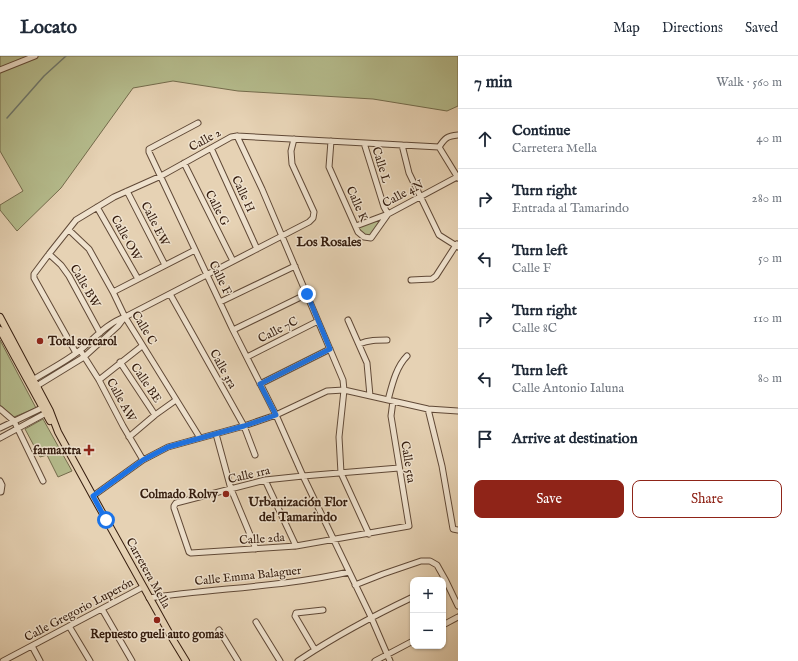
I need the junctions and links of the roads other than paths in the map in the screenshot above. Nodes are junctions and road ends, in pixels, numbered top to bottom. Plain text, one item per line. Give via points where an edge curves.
1 (34, 56) edge
2 (0, 70) edge
3 (198, 123) dead end
4 (458, 135) edge
5 (237, 136) junction
6 (294, 139) junction
7 (331, 141) junction
8 (364, 143) junction
9 (402, 145) junction
10 (211, 148) junction
11 (439, 148) junction
12 (184, 163) junction
13 (161, 176) junction
14 (458, 177) edge
15 (127, 191) junction
16 (420, 197) junction
17 (97, 207) junction
18 (388, 214) junction
19 (356, 226) junction
20 (69, 230) junction
21 (282, 236) junction
22 (457, 245) edge
23 (257, 249) junction
24 (195, 250) junction
25 (49, 254) junction
26 (233, 261) junction
27 (165, 265) junction
28 (295, 266) junction
29 (34, 274) joint
30 (207, 275) junction
31 (138, 279) junction
32 (411, 280) dead end
33 (113, 292) junction
34 (170, 294) junction
35 (307, 294) junction
36 (220, 302) junction
37 (0, 317) edge
38 (125, 317) junction
39 (348, 320) dead end
40 (318, 321) junction
41 (0, 330) edge
42 (233, 330) junction
43 (100, 333) junction
44 (387, 340) dead end
45 (359, 344) junction
46 (142, 346) junction
47 (330, 349) junction
48 (78, 352) junction
49 (407, 356) dead end
50 (84, 357) junction
51 (247, 357) junction
52 (120, 362) junction
53 (99, 380) junction
54 (31, 381) junction
55 (260, 384) junction
56 (35, 388) junction
57 (344, 390) junction
58 (370, 396) junction
59 (176, 400) junction
60 (390, 400) junction
61 (0, 409) edge
62 (46, 409) junction
63 (428, 409) junction
64 (458, 411) edge
65 (155, 415) junction
66 (276, 415) junction
67 (14, 421) junction
68 (244, 426) junction
69 (0, 428) edge
70 (18, 428) junction
71 (216, 434) junction
72 (129, 437) junction
73 (0, 438) edge
74 (200, 438) junction
75 (254, 455) dead end
76 (143, 460) junction
77 (399, 468) junction
78 (340, 473) junction
79 (303, 476) junction
80 (265, 480) junction
81 (0, 481) edge
82 (43, 481) dead end
83 (231, 489) junction
84 (1, 492) edge
85 (93, 496) junction
86 (409, 526) joint
87 (458, 530) edge
88 (369, 534) junction
89 (334, 540) junction
90 (296, 546) junction
91 (256, 549) junction
92 (191, 553) joint
93 (349, 572) junction
94 (443, 577) edge
95 (446, 584) edge
96 (355, 585) junction
97 (143, 587) junction
98 (149, 598) junction
99 (410, 598) edge
100 (458, 606) edge
101 (102, 609) junction
102 (323, 610) dead end
103 (371, 617) junction
104 (458, 617) edge
105 (256, 622) dead end
106 (446, 623) edge
107 (70, 626) junction
108 (219, 630) dead end
109 (410, 643) edge
110 (32, 646) junction
111 (315, 650) junction
112 (388, 655) junction
113 (2, 661) edge
114 (40, 661) edge
115 (90, 661) edge
116 (132, 661) edge
117 (186, 661) edge
118 (238, 661) edge
119 (280, 661) edge
120 (298, 661) edge
121 (375, 661) edge
122 (390, 661) edge

1 - 2 street
3 - 13 street, Calle F via 149,149
4 - 11 street via 445,139
5 - 6 street, Calle 2
5 - 10 street, Calle 2
5 - 21 street
6 - 7 street, Calle 2
6 - 21 street via 291,150 292,164 314,212 309,222
7 - 8 street, Calle 2
7 - 19 street, Calle K via 329,167
8 - 9 street, Calle 2
8 - 18 street, Calle L
9 - 11 street, Calle 2
9 - 16 street via 409,173
10 - 12 street, Calle 2
10 - 23 street, Calle H
11 - 14 street
12 - 13 street, Calle 2
12 - 26 street, Calle G
13 - 15 street, Calle 2
13 - 24 street, Calle F
14 - 16 street, Calle 4N
15 - 17 street, Calle 2
15 - 27 street, Calle EW
16 - 18 street, Calle 4N
16 - 22 street via 439,235
17 - 20 street, Calle 2 via 76,220
17 - 31 street, Calle OW
18 - 19 street, Calle 4N
18 - 19 street, Calle K via 371,238 364,237
20 - 25 street, Calle 2
20 - 33 street, Calle C via 89,249
21 - 23 street
21 - 28 street
22 - 32 street via 436,276 432,279
23 - 26 street
24 - 27 street
24 - 30 street, Calle F
25 - 29 street, Calle 2
25 - 43 street, Calle BW via 69,276
26 - 30 street
27 - 31 street
28 - 35 street
28 - 36 street
29 - 48 street, Calle AW
30 - 34 street
30 - 36 street, Calle F
31 - 33 street
33 - 38 street, Calle C
34 - 38 street
34 - 68 street, Calle 3ra
35 - 40 street
35 - 42 street
36 - 42 street, Calle F
37 - 54 main road
38 - 43 street via 110,324
38 - 46 street, Calle C
38 - 50 street
39 - 45 street
40 - 47 street
40 - 51 street, Calle 7C
41 - 54 main road
42 - 51 street, Calle F
43 - 48 street
44 - 45 street
45 - 58 street via 367,363
46 - 52 street
46 - 59 street, Calle C
47 - 55 street
47 - 57 street via 343,380
48 - 50 street, Calle AW
48 - 54 street
49 - 60 street, Calle 5ta via 396,372
50 - 53 street, Calle AW
50 - 56 street
51 - 55 street, Calle F
52 - 53 street
52 - 65 street, Calle BE
53 - 72 street, Calle AW
54 - 56 main road, Carretera Mella
55 - 66 street, Calle F
56 - 62 main road, Carretera Mella
57 - 58 street
57 - 66 street via 327,391
57 - 78 street via 339,437
58 - 60 street
59 - 65 street
59 - 74 street, Calle C
60 - 63 street
60 - 77 street, Calle 5ta
61 - 67 street
62 - 67 street
62 - 70 street
62 - 85 main road, Carretera Mella
63 - 64 street
63 - 87 street via 442,466 453,529
65 - 72 street
66 - 68 street
66 - 79 street, Calle F
67 - 69 street
67 - 70 street
68 - 71 street
68 - 75 street, Calle 3ra
70 - 73 street
70 - 82 street
71 - 74 street
71 - 83 street
72 - 76 street, Calle AW
74 - 76 street via 168,447
76 - 85 street
77 - 78 street, Calle 1ra
77 - 86 street, Calle 5ta
78 - 79 street, Calle 1ra
78 - 88 street
79 - 80 street, Calle 1ra
79 - 89 street, Calle F
80 - 83 street, Calle 1ra
80 - 90 street
81 - 84 street
83 - 91 street
83 - 92 street, Calle 1ra via 176,503 174,506
85 - 97 main road, Carretera Mella
86 - 88 street, Calle 2da
88 - 89 street, Calle 2da
89 - 90 street, Calle 2da
89 - 93 street, Calle F
90 - 91 street, Calle 2da
91 - 92 street, Calle 2da
93 - 96 street, Calle F
93 - 98 street, Calle Emma Balaguer via 274,585
94 - 96 street via 437,565 421,561
95 - 100 street
96 - 103 street, Calle F
97 - 98 main road, Carretera Mella
97 - 101 street, Calle Gregorio Luperón
98 - 117 main road, Carretera Mella
99 - 103 street
101 - 107 street, Calle Gregorio Luperón
101 - 116 street
102 - 111 street via 295,616
103 - 111 street
103 - 112 street, Calle F
104 - 106 street
105 - 119 street
107 - 110 street, Calle Gregorio Luperón
107 - 115 street
108 - 118 street
109 - 112 street
110 - 113 street, Calle Gregorio Luperón
110 - 114 street
111 - 120 street
112 - 121 street
112 - 122 street, Calle F

